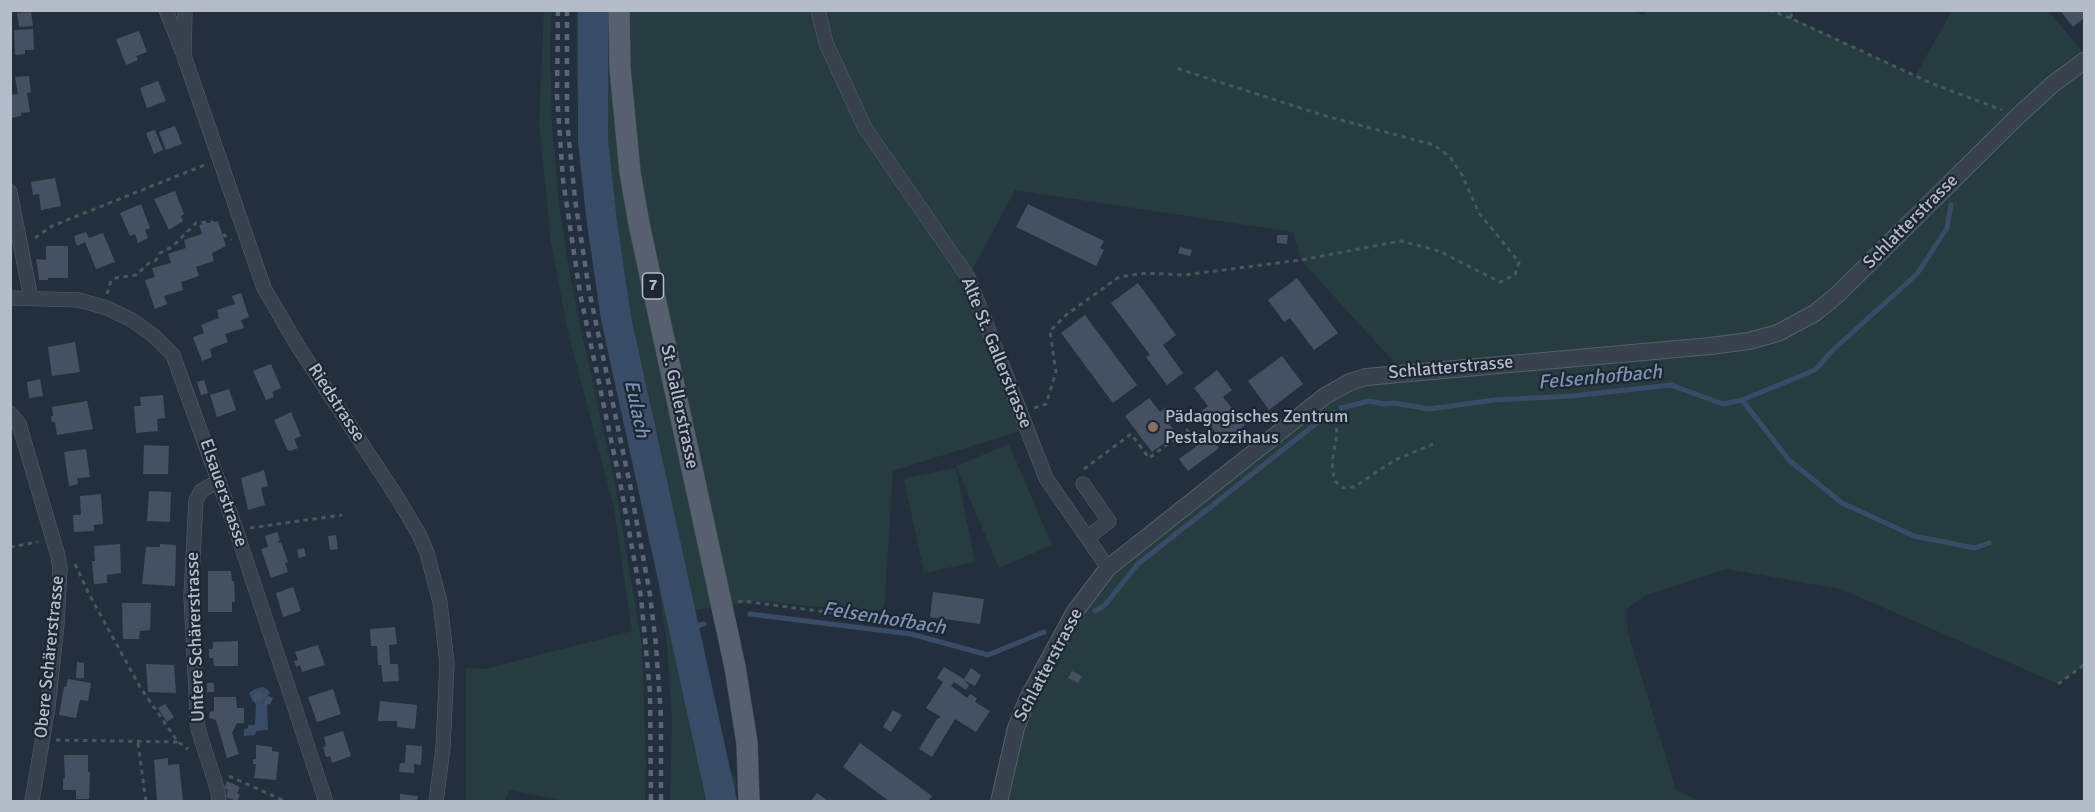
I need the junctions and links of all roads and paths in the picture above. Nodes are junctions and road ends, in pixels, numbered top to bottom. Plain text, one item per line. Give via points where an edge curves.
1 (166, 10) edge
2 (185, 10) edge
3 (619, 10) edge
4 (818, 10) edge
5 (1769, 10) edge
6 (1794, 10) edge
7 (1790, 18) junction
8 (184, 56) junction
9 (2085, 61) edge
10 (1176, 68) dead end
11 (2018, 116) junction
12 (207, 164) dead end
13 (10, 192) edge
14 (247, 239) junction
15 (19, 242) junction
16 (10, 298) edge
17 (31, 298) junction
18 (107, 308) junction
19 (1325, 396) junction
20 (1020, 412) junction
21 (10, 413) edge
22 (1196, 443) dead end
23 (1433, 444) dead end
24 (1104, 454) dead end
25 (219, 482) junction
26 (1083, 484) dead end
27 (342, 515) dead end
28 (236, 530) junction
29 (1088, 538) junction
30 (53, 540) junction
31 (10, 547) edge
32 (74, 562) dead end
33 (1108, 568) junction
34 (722, 606) junction
35 (917, 624) dead end
36 (2085, 665) edge
37 (2058, 684) dead end
38 (42, 740) junction
39 (138, 742) junction
40 (178, 742) junction
41 (209, 765) junction
42 (32, 801) edge
43 (146, 801) edge
44 (219, 801) edge
45 (287, 801) edge
46 (326, 801) edge
47 (436, 801) edge
48 (749, 801) edge
49 (999, 801) edge

1 - 8 street
2 - 8 street, Riedstrasse
3 - 34 main road, St. Gallerstrasse / 7 via 624,121 632,182
4 - 20 street, Alte St. Gallerstrasse via 826,43 865,128 968,278
5 - 7 path
6 - 7 path
7 - 11 path via 1933,84
8 - 14 street, Riedstrasse
9 - 11 street, Schlatterstrasse
10 - 20 path via 1322,115 1434,145 1450,157 1479,213 1519,262 1515,275 1500,282 1439,251 1401,241 1195,274 1119,277 1050,331 1056,372 1046,404
11 - 19 street, Schlatterstrasse via 1838,294 1815,313 1778,333 1720,345 1366,377
12 - 15 path
13 - 15 street
14 - 18 path via 236,243 212,222 196,223 172,248 160,253 136,275 111,281
14 - 47 street, Riedstrasse via 264,288 395,494 427,552 441,602 447,664
15 - 17 street
16 - 17 street, Elsauerstrasse
17 - 18 street, Elsauerstrasse via 80,300
18 - 25 street, Elsauerstrasse via 132,320 173,355
19 - 23 path via 1335,412 1337,434 1332,462 1334,480 1342,488 1354,487 1395,460
19 - 33 street, Schlatterstrasse
20 - 29 street, Alte St. Gallerstrasse via 1046,478
21 - 30 street, Obere Schärerstrasse via 19,424
22 - 24 path via 1187,430 1149,458 1131,434
25 - 28 street, Elsauerstrasse
25 - 41 street, Untere Schärerstrasse via 201,491 196,500 191,596 198,729
26 - 29 street via 1109,521
27 - 28 path
28 - 46 street, Elsauerstrasse
29 - 33 street, Alte St. Gallerstrasse
30 - 31 path
30 - 38 street, Obere Schärerstrasse via 60,569 57,624
32 - 40 path via 140,687
33 - 49 street, Schlatterstrasse via 1074,613 1028,698 1016,728
34 - 35 path via 743,601
34 - 48 main road, St. Gallerstrasse / 7 via 747,743
36 - 37 path
38 - 39 path
38 - 42 street, Obere Schärerstrasse
39 - 40 path
39 - 43 path
40 - 41 path
41 - 44 street, Untere Schärerstrasse
41 - 45 path

